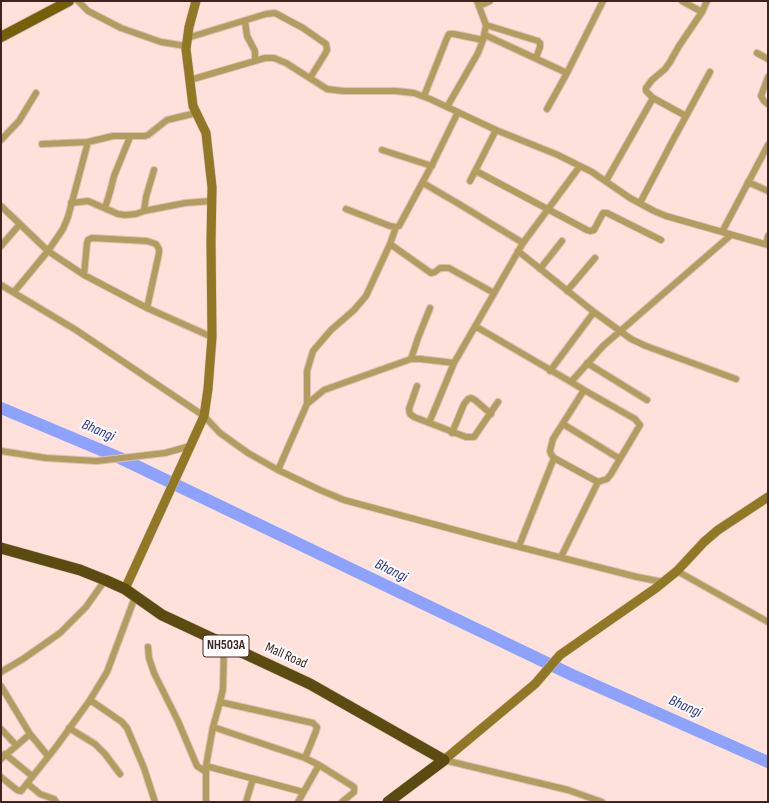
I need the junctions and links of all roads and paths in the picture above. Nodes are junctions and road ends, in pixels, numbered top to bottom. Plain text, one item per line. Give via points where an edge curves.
1 (68, 1) edge
2 (78, 1) edge
3 (196, 1) edge
4 (490, 1) edge
5 (603, 1) edge
6 (682, 1) edge
7 (707, 1) edge
8 (478, 3) edge
9 (702, 12) junction
10 (245, 21) junction
11 (486, 25) junction
12 (1, 37) edge
13 (484, 38) junction
14 (186, 42) junction
15 (758, 52) dead end
16 (536, 58) junction
17 (768, 59) edge
18 (255, 61) junction
19 (567, 72) junction
20 (710, 72) dead end
21 (768, 77) edge
22 (310, 78) junction
23 (190, 80) junction
24 (36, 94) dead end
25 (424, 96) junction
26 (653, 98) junction
27 (768, 104) edge
28 (447, 107) junction
29 (547, 110) dead end
30 (458, 112) junction
31 (196, 113) junction
32 (686, 116) junction
33 (496, 130) junction
34 (130, 137) junction
35 (1, 140) edge
36 (88, 142) junction
37 (42, 144) dead end
38 (768, 145) edge
39 (382, 150) dead end
40 (432, 166) junction
41 (580, 166) junction
42 (154, 170) dead end
43 (476, 171) junction
44 (470, 181) dead end
45 (606, 181) junction
46 (748, 182) junction
47 (422, 183) junction
48 (768, 191) edge
49 (211, 202) junction
50 (71, 203) junction
51 (640, 203) junction
52 (1, 206) edge
53 (105, 208) junction
54 (346, 209) dead end
55 (546, 210) junction
56 (144, 211) junction
57 (20, 224) junction
58 (396, 227) junction
59 (722, 232) junction
60 (731, 235) junction
61 (768, 236) edge
62 (660, 240) dead end
63 (562, 242) dead end
64 (523, 243) junction
65 (390, 244) junction
66 (767, 245) edge
67 (1, 246) edge
68 (48, 251) junction
69 (518, 251) junction
70 (595, 258) dead end
71 (540, 269) junction
72 (84, 275) junction
73 (1, 285) edge
74 (567, 291) junction
75 (14, 292) junction
76 (494, 293) junction
77 (147, 308) junction
78 (430, 308) dead end
79 (594, 312) junction
80 (475, 326) junction
81 (620, 332) junction
82 (212, 337) junction
83 (411, 359) junction
84 (454, 363) junction
85 (587, 363) junction
86 (550, 371) junction
87 (736, 379) dead end
88 (571, 382) junction
89 (417, 386) dead end
90 (584, 390) junction
91 (647, 400) dead end
92 (498, 402) dead end
93 (307, 404) junction
94 (491, 414) junction
95 (204, 416) junction
96 (429, 423) junction
97 (563, 424) junction
98 (452, 433) junction
99 (190, 446) junction
100 (1, 452) edge
101 (554, 458) junction
102 (620, 459) junction
103 (278, 470) junction
104 (598, 482) junction
105 (768, 497) edge
106 (519, 546) junction
107 (1, 548) edge
108 (561, 557) junction
109 (677, 571) junction
110 (105, 580) junction
111 (663, 582) junction
112 (125, 589) junction
113 (135, 597) junction
114 (768, 622) edge
115 (224, 645) junction
116 (148, 647) dead end
117 (1, 672) edge
118 (1, 686) edge
119 (90, 700) junction
120 (220, 702) junction
121 (213, 727) junction
122 (69, 728) junction
123 (1, 729) edge
124 (30, 734) junction
125 (16, 745) junction
126 (48, 756) junction
127 (3, 757) edge
128 (305, 758) junction
129 (444, 760) junction
130 (319, 765) junction
131 (206, 769) junction
132 (120, 774) dead end
133 (32, 776) junction
134 (1, 777) edge
135 (253, 779) junction
136 (28, 784) junction
137 (303, 792) junction
138 (56, 802) edge
139 (155, 802) edge
140 (206, 802) edge
141 (246, 802) edge
142 (298, 802) edge
143 (344, 802) edge
144 (388, 802) edge
145 (602, 802) edge

1 - 12 main road
2 - 14 street via 88,10 121,28 161,42
3 - 14 main road
4 - 8 street
5 - 19 street
6 - 9 street
7 - 9 street
8 - 11 street
9 - 26 street via 670,62 646,88
10 - 14 street
10 - 18 street via 246,36 255,51
10 - 22 street via 275,13 324,42 327,50
11 - 13 street
11 - 16 street via 538,41 540,47
13 - 16 street
13 - 25 street via 449,34
13 - 28 street
14 - 23 main road
15 - 17 street
16 - 19 street
18 - 22 street via 270,57 278,58
18 - 23 street
19 - 29 street
20 - 32 street
21 - 27 street via 761,96
22 - 25 street via 323,87 334,90 404,92
23 - 31 main road
24 - 35 street via 19,121
25 - 28 street
26 - 32 street
26 - 45 street
28 - 30 street
30 - 33 street
30 - 40 street
31 - 34 street via 167,120 148,135
31 - 49 main road via 206,133 212,187
32 - 51 street
33 - 41 street
33 - 43 street
34 - 36 street via 112,136
34 - 53 street via 112,180
36 - 37 street
36 - 50 street
38 - 46 street
39 - 40 street
40 - 47 street
41 - 45 street
41 - 55 street
42 - 56 street
43 - 44 street
43 - 55 street
45 - 51 street
46 - 48 street
46 - 59 street
47 - 58 street via 402,222
47 - 64 street
49 - 56 street via 185,203
49 - 82 main road
50 - 53 street via 86,200
50 - 68 street via 64,229
51 - 59 street via 666,216
52 - 57 street
53 - 56 street via 125,215
54 - 58 street
55 - 62 street via 590,231 596,227 603,213 607,213
55 - 64 street
57 - 67 street
57 - 68 street
58 - 65 street
59 - 60 street
60 - 66 street
60 - 81 street
61 - 66 street
63 - 71 street
64 - 69 street
65 - 76 street via 431,273 440,268 449,268
65 - 93 street via 362,302 331,330 313,351 307,370
68 - 72 street
68 - 75 street
69 - 71 street
69 - 76 street
70 - 74 street
71 - 74 street
72 - 77 street
72 - 77 street via 87,243 92,238 147,241 156,244 159,253
73 - 75 street
74 - 79 street
75 - 95 street via 76,330
76 - 80 street
77 - 82 street
78 - 83 street
79 - 81 street
79 - 86 street
80 - 84 street
80 - 86 street
81 - 85 street
81 - 87 street via 638,343
82 - 95 main road
83 - 84 street
83 - 93 street via 332,387
84 - 96 street
85 - 88 street
85 - 91 street
86 - 88 street
88 - 90 street
89 - 96 street via 409,409 410,414
90 - 97 street
90 - 102 street via 635,419 640,425
92 - 94 street
93 - 103 street
94 - 98 street via 474,437
94 - 98 street via 475,400 469,399 464,404
95 - 99 main road
95 - 103 street via 220,433
96 - 98 street
97 - 101 street via 551,444 551,454
97 - 102 street
99 - 100 street via 165,453 97,460 53,459
99 - 112 main road
101 - 104 street
101 - 106 street
102 - 104 street via 607,479
103 - 106 street via 344,500
104 - 108 street
105 - 109 main road via 718,530
106 - 108 street
107 - 110 highway, Mall Road / NH503A via 80,570
108 - 111 street
109 - 111 main road
109 - 114 street
110 - 112 highway, Mall Road / NH503A
110 - 117 street via 86,607 60,633
111 - 129 main road via 580,640 554,662 535,684
112 - 113 highway, Mall Road / NH503A
113 - 115 highway, Mall Road / NH503A via 162,615
113 - 119 street via 108,672
115 - 120 street
115 - 129 highway, Mall Road / NH503A via 310,684
116 - 131 street via 154,673 197,766
118 - 124 street
119 - 122 street
119 - 139 street via 127,728
120 - 121 street
120 - 128 street via 313,723 316,731
121 - 128 street
121 - 131 street
122 - 126 street
122 - 132 street via 95,744
123 - 125 street
124 - 125 street
124 - 126 street
125 - 127 street
126 - 133 street
127 - 133 street
128 - 130 street
129 - 144 highway
129 - 145 street via 568,790
130 - 137 street
130 - 143 street via 354,787 354,792
131 - 135 street
131 - 140 street
133 - 136 street
134 - 136 street via 20,791
135 - 137 street
135 - 141 street
136 - 138 street
137 - 142 street

